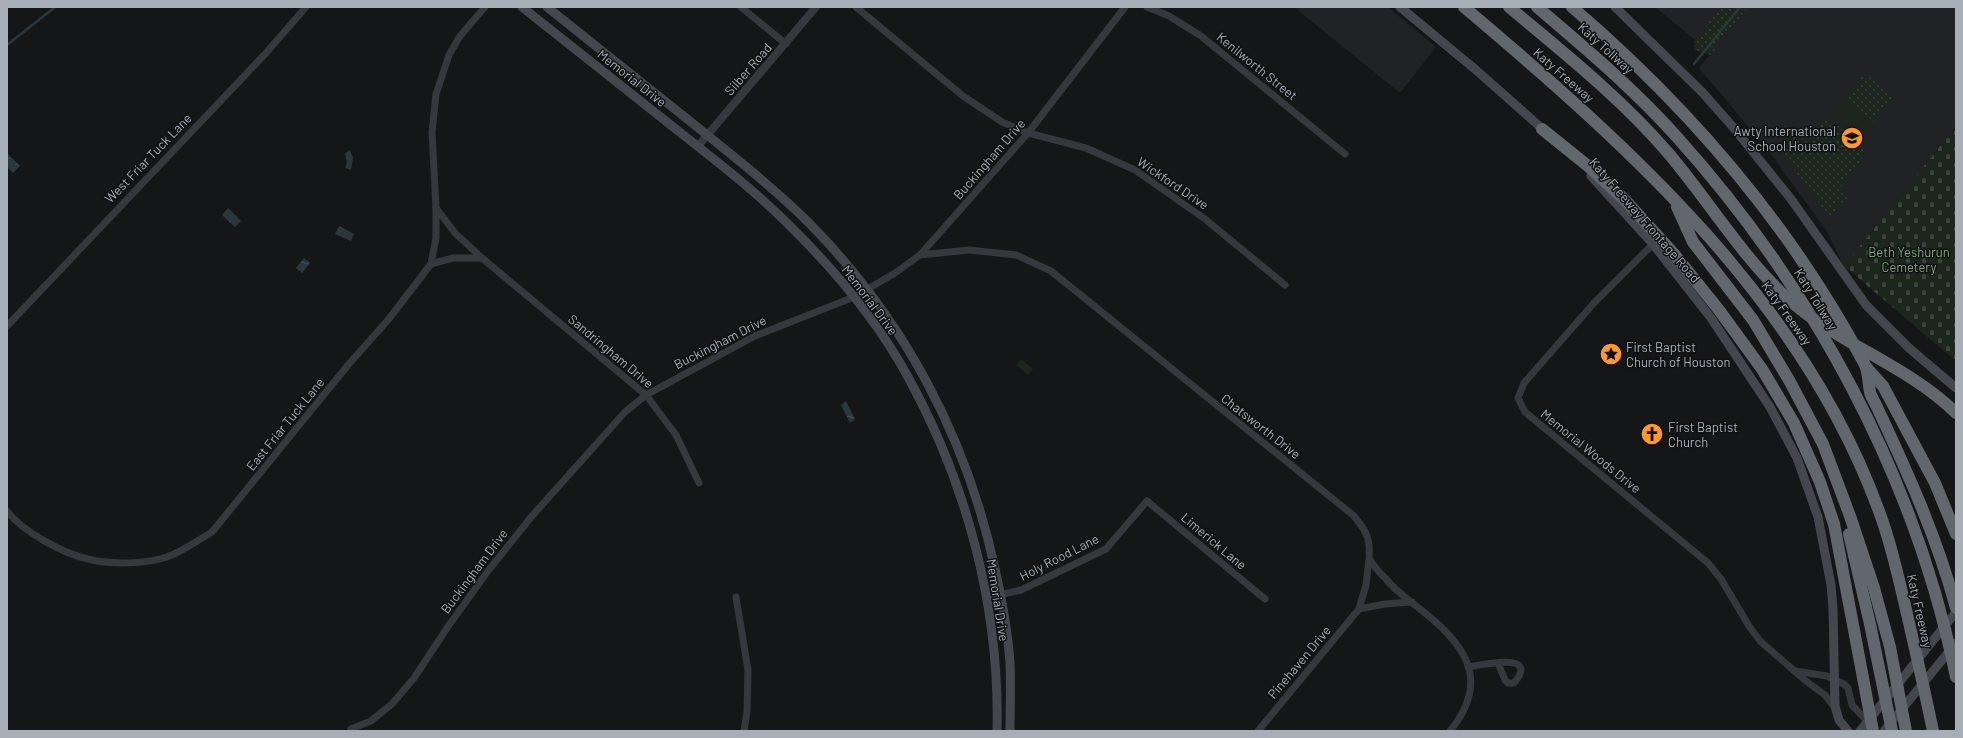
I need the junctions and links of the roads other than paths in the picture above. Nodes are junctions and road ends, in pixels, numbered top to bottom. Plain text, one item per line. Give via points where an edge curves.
1 (306, 7) edge
2 (485, 7) edge
3 (522, 7) edge
4 (547, 7) edge
5 (741, 7) edge
6 (816, 7) edge
7 (856, 7) edge
8 (1125, 7) edge
9 (1147, 7) edge
10 (1400, 7) edge
11 (1464, 7) edge
12 (1509, 7) edge
13 (1522, 7) edge
14 (1537, 7) edge
15 (1572, 7) edge
16 (1615, 7) edge
17 (587, 39) junction
18 (786, 44) junction
19 (1559, 44) junction
20 (577, 51) junction
21 (1542, 129) junction
22 (1028, 133) junction
23 (707, 135) junction
24 (698, 146) junction
25 (1344, 154) dead end
26 (1673, 196) junction
27 (436, 208) junction
28 (1653, 244) junction
29 (920, 254) junction
30 (482, 258) junction
31 (431, 264) junction
32 (1285, 285) dead end
33 (867, 290) junction
34 (854, 297) junction
35 (7, 326) edge
36 (1866, 366) junction
37 (1956, 388) edge
38 (646, 395) junction
39 (1955, 409) edge
40 (954, 437) junction
41 (941, 443) junction
42 (1834, 471) junction
43 (699, 483) dead end
44 (1147, 501) joint
45 (7, 511) edge
46 (1956, 534) edge
47 (1369, 559) junction
48 (1001, 595) junction
49 (736, 597) dead end
50 (987, 598) junction
51 (1265, 599) dead end
52 (1412, 602) junction
53 (1956, 608) edge
54 (1359, 609) junction
55 (1956, 612) edge
56 (1956, 643) edge
57 (1498, 663) dead end
58 (1468, 667) junction
59 (1791, 669) junction
60 (1956, 677) edge
61 (1835, 679) junction
62 (1836, 710) junction
63 (1866, 725) edge
64 (351, 729) dead end
65 (744, 731) edge
66 (997, 731) edge
67 (1010, 731) edge
68 (1258, 731) edge
69 (1450, 731) edge
70 (1848, 731) edge
71 (1878, 731) edge
72 (1884, 731) edge
73 (1892, 731) edge
74 (1906, 731) edge
75 (1934, 731) edge

1 - 35 street, West Friar Tuck Lane via 266,53
2 - 27 street, East Friar Tuck Lane via 460,36 448,55 436,94 432,132
3 - 20 main road, Memorial Drive
4 - 17 main road, Memorial Drive
5 - 18 street
6 - 18 street, Silber Road
7 - 22 street, Wickford Drive via 963,96 1002,122
8 - 22 street, Buckingham Drive
9 - 25 street, Kenilworth Street via 1170,16 1201,36
10 - 21 main road, Katy Freeway Frontage Road
11 - 26 highway, Katy Freeway via 1574,101
12 - 19 highway
13 - 19 highway
14 - 60 highway, Katy Tollway via 1621,80 1676,136 1743,217 1784,273 1859,401 1898,486 1931,577
15 - 36 highway via 1660,86 1726,159 1802,260
16 - 37 main road via 1703,93 1733,127 1791,199 1866,305 1904,344
17 - 20 main road
17 - 23 main road, Memorial Drive
18 - 23 street, Silber Road
19 - 39 highway via 1624,106 1668,153 1756,264 1788,299 1835,333 1917,382
20 - 24 main road, Memorial Drive
21 - 28 main road, Katy Freeway Frontage Road via 1592,177
21 - 63 highway via 1626,201 1674,254 1762,369 1794,423 1818,476 1834,524
22 - 29 street, Buckingham Drive
22 - 32 street, Wickford Drive via 1086,148 1135,170 1205,219
23 - 24 street, Silber Road
23 - 33 main road, Memorial Drive via 809,223
24 - 34 main road, Memorial Drive via 786,222
26 - 42 highway via 1692,242 1753,320 1790,380
26 - 75 highway, Katy Freeway via 1756,292 1811,371 1841,422 1873,495 1889,540
27 - 30 street, Sandringham Drive via 455,233
27 - 31 street, East Friar Tuck Lane via 436,238
28 - 59 street, Memorial Woods Drive via 1594,303 1524,383 1518,398 1525,412 1708,563 1760,641
28 - 61 main road, Katy Freeway Frontage Road via 1752,379 1797,458 1812,498 1825,550 1833,609
29 - 33 street, Buckingham Drive
29 - 47 street, Chatsworth Drive via 969,250 1016,255 1051,271 1354,516 1366,532
30 - 31 street via 453,258
30 - 38 street, Sandringham Drive
31 - 45 street, East Friar Tuck Lane via 388,320 348,365 212,532 187,548 166,557 127,563 88,559 49,544
33 - 34 street, Buckingham Drive
33 - 40 main road, Memorial Drive via 919,365
34 - 38 street, Buckingham Drive via 755,336
34 - 41 main road, Memorial Drive via 908,376
36 - 46 highway via 1883,386 1935,483
36 - 53 highway via 1870,393 1935,539
38 - 43 street, Sandringham Drive via 676,435
38 - 64 street, Buckingham Drive via 625,412 532,516 488,571 414,678 392,704 371,721
40 - 41 main road
40 - 48 main road, Memorial Drive via 980,506
41 - 50 main road, Memorial Drive via 974,541
42 - 73 highway
42 - 74 highway via 1868,568 1884,624
44 - 48 street, Holy Rood Lane via 1106,548 1021,590
44 - 51 street, Limerick Lane
47 - 52 street via 1387,581
47 - 54 street, Pinehaven Drive via 1366,585
48 - 50 street, Holy Rood Lane
48 - 67 main road, Memorial Drive via 1010,663
49 - 65 street via 748,670
50 - 66 main road, Memorial Drive via 998,703
52 - 54 street
52 - 58 street via 1455,640
54 - 68 street, Pinehaven Drive
55 - 63 main road
56 - 72 main road
57 - 58 street
58 - 69 street via 1471,676 1470,695 1462,716
59 - 61 street, Memorial Woods Drive
59 - 62 street, Memorial Woods Drive via 1825,695
61 - 62 main road, Katy Freeway Frontage Road
61 - 63 street via 1846,686 1852,705
62 - 70 main road, Katy Freeway Frontage Road via 1839,720
63 - 71 street

